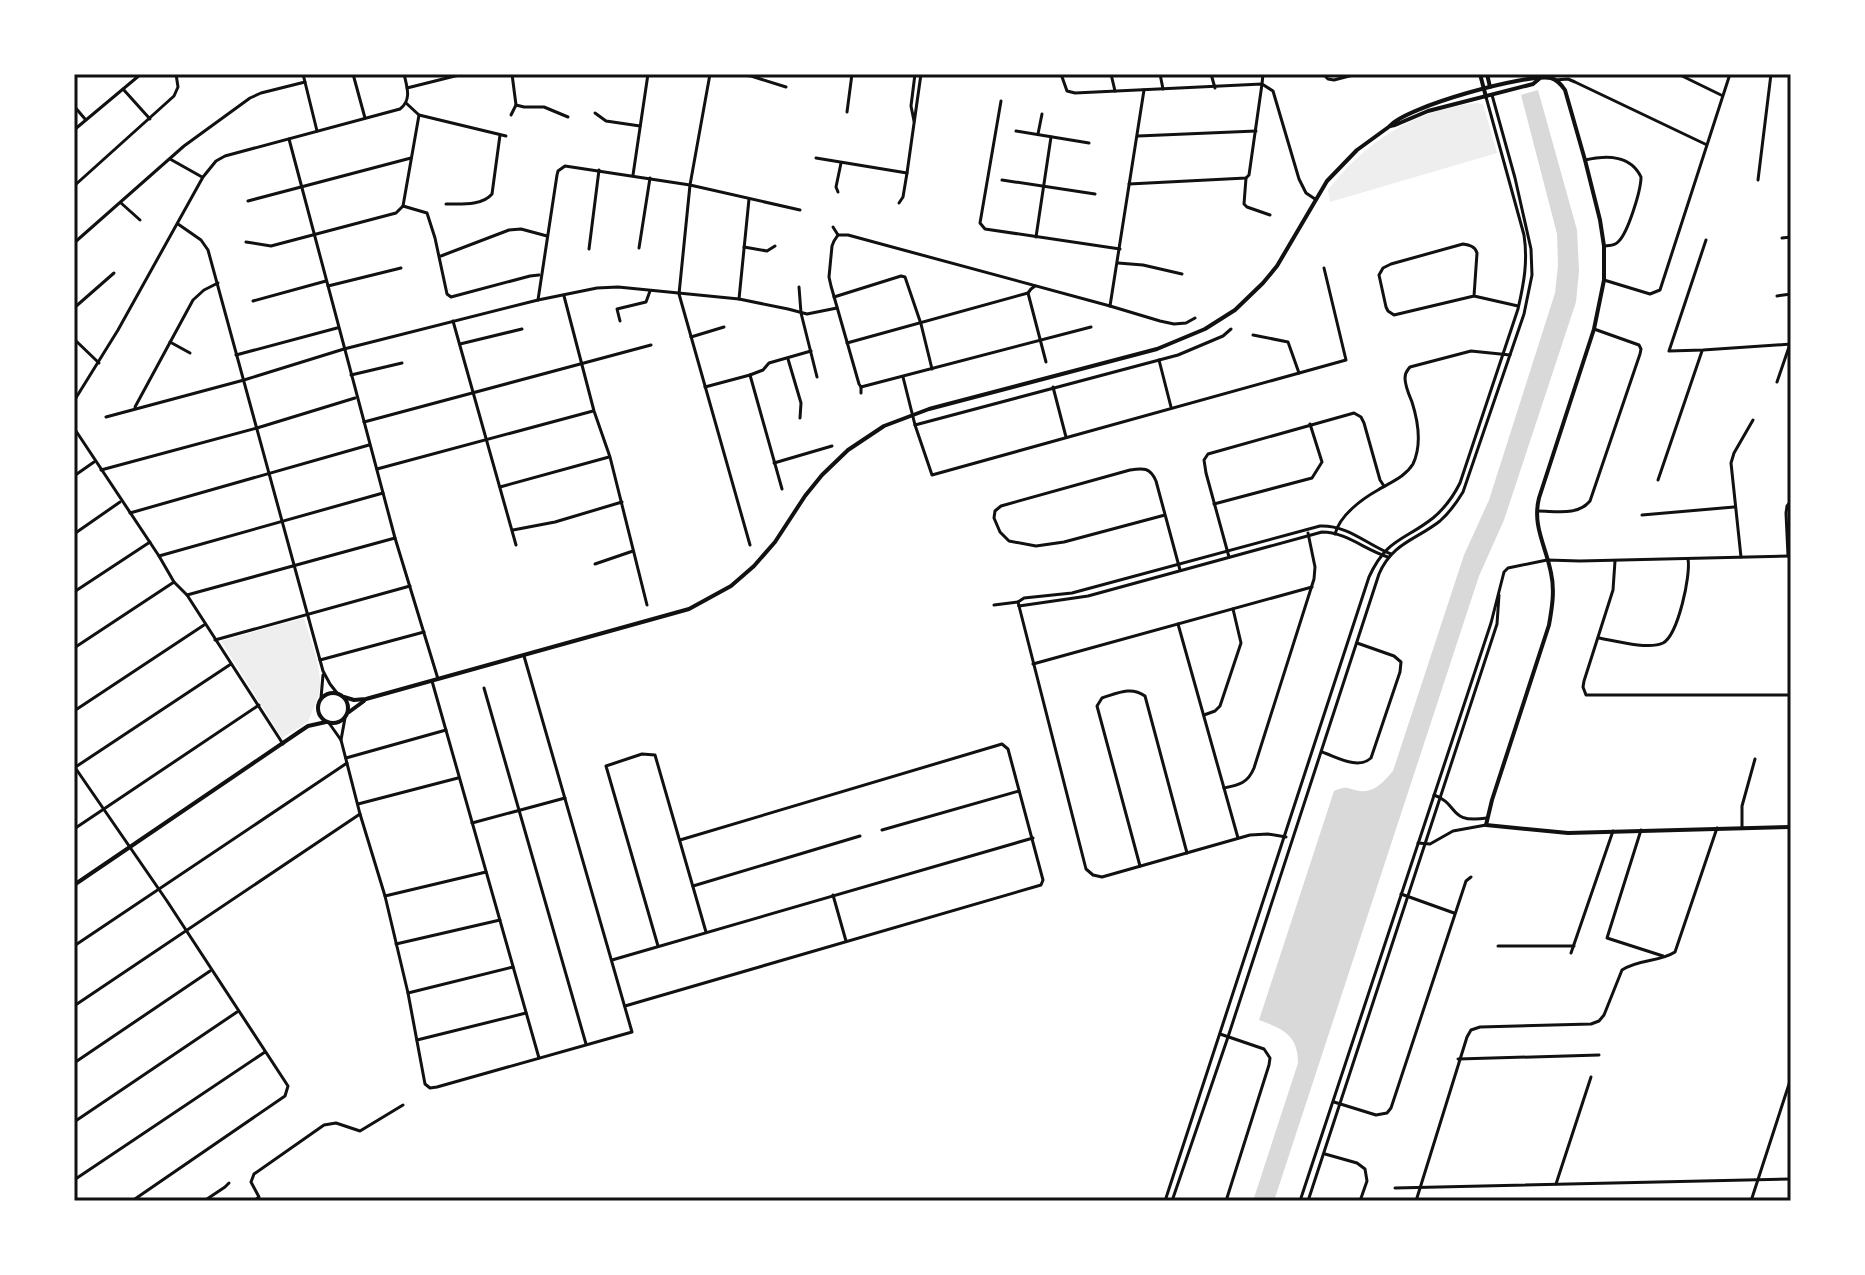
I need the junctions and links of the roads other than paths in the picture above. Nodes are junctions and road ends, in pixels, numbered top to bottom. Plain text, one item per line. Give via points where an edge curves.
1 (141, 74) edge
2 (176, 74) edge
3 (303, 74) edge
4 (353, 74) edge
5 (404, 74) edge
6 (463, 74) edge
7 (512, 74) edge
8 (648, 74) edge
9 (710, 74) edge
10 (734, 74) edge
11 (852, 74) edge
12 (915, 74) edge
13 (921, 74) edge
14 (1061, 74) edge
15 (1111, 74) edge
16 (1160, 74) edge
17 (1211, 74) edge
18 (1263, 74) edge
19 (1323, 74) edge
20 (1357, 74) edge
21 (1480, 74) edge
22 (1487, 74) edge
23 (1678, 74) edge
24 (1730, 74) edge
25 (1771, 74) edge
26 (1539, 79) junction
27 (1555, 80) junction
28 (305, 82) junction
29 (1262, 84) junction
30 (786, 87) dead end
31 (407, 88) junction
32 (1215, 88) junction
33 (1491, 88) junction
34 (123, 89) junction
35 (1163, 89) junction
36 (1144, 90) junction
37 (1484, 90) junction
38 (1115, 91) junction
39 (1492, 95) junction
40 (1722, 96) junction
41 (1486, 97) junction
42 (1001, 101) dead end
43 (406, 103) junction
44 (516, 105) junction
45 (74, 106) edge
46 (847, 112) dead end
47 (595, 113) dead end
48 (1042, 114) dead end
49 (419, 115) junction
50 (511, 115) dead end
51 (568, 117) dead end
52 (365, 118) junction
53 (151, 119) junction
54 (86, 120) junction
55 (914, 121) junction
56 (640, 126) junction
57 (1390, 126) junction
58 (74, 130) edge
59 (317, 131) junction
60 (1016, 131) dead end
61 (1256, 131) junction
62 (500, 135) junction
63 (1038, 135) junction
64 (506, 136) dead end
65 (1138, 136) junction
66 (1051, 137) junction
67 (289, 139) junction
68 (1089, 143) dead end
69 (1706, 145) junction
70 (413, 157) junction
71 (816, 158) dead end
72 (170, 159) junction
73 (1585, 160) junction
74 (841, 163) junction
75 (599, 170) junction
76 (907, 173) junction
77 (633, 175) junction
78 (203, 177) junction
79 (650, 178) junction
80 (1246, 178) junction
81 (1002, 180) dead end
82 (1758, 180) dead end
83 (1129, 184) junction
84 (690, 185) junction
85 (74, 186) edge
86 (1043, 186) junction
87 (302, 187) junction
88 (838, 192) dead end
89 (1095, 194) dead end
90 (749, 199) junction
91 (1315, 199) junction
92 (248, 201) dead end
93 (121, 203) junction
94 (899, 203) dead end
95 (446, 204) dead end
96 (403, 206) junction
97 (800, 210) dead end
98 (1270, 215) dead end
99 (140, 220) dead end
100 (178, 224) junction
101 (833, 227) dead end
102 (314, 235) junction
103 (838, 235) junction
104 (547, 236) junction
105 (1036, 237) junction
106 (1791, 237) edge
107 (1782, 238) dead end
108 (1706, 240) dead end
109 (246, 242) dead end
110 (74, 243) edge
111 (775, 246) dead end
112 (1604, 246) junction
113 (744, 247) junction
114 (639, 248) dead end
115 (589, 249) dead end
116 (1120, 249) junction
117 (439, 256) junction
118 (1118, 263) junction
119 (401, 268) dead end
120 (1324, 268) dead end
121 (114, 273) dead end
122 (1182, 274) dead end
123 (541, 275) junction
124 (1604, 280) junction
125 (218, 283) junction
126 (327, 283) junction
127 (1035, 286) junction
128 (799, 287) dead end
129 (650, 291) junction
130 (1028, 293) junction
131 (679, 294) junction
132 (1791, 294) edge
133 (564, 295) junction
134 (1474, 296) junction
135 (1777, 296) dead end
136 (834, 297) junction
137 (739, 299) junction
138 (538, 300) junction
139 (253, 301) dead end
140 (1110, 306) junction
141 (1518, 306) junction
142 (74, 308) edge
143 (837, 308) junction
144 (801, 313) junction
145 (1195, 318) dead end
146 (453, 321) junction
147 (620, 321) dead end
148 (921, 324) junction
149 (724, 327) dead end
150 (1091, 327) dead end
151 (338, 328) junction
152 (522, 329) dead end
153 (1231, 329) dead end
154 (1594, 329) junction
155 (1253, 335) dead end
156 (691, 337) junction
157 (74, 339) edge
158 (1040, 341) junction
159 (170, 342) junction
160 (847, 343) junction
161 (460, 344) junction
162 (1790, 344) edge
163 (651, 345) dead end
164 (344, 349) junction
165 (1703, 350) junction
166 (811, 351) junction
167 (1148, 352) junction
168 (190, 353) dead end
169 (1503, 354) junction
170 (236, 355) junction
171 (1510, 355) junction
172 (788, 359) junction
173 (1159, 360) junction
174 (1046, 362) dead end
175 (99, 363) junction
176 (402, 363) dead end
177 (582, 363) junction
178 (1152, 363) junction
179 (932, 369) junction
180 (1299, 373) junction
181 (351, 375) junction
182 (750, 375) junction
183 (817, 377) dead end
184 (903, 377) junction
185 (244, 380) junction
186 (1030, 382) junction
187 (1777, 382) dead end
188 (705, 387) junction
189 (861, 387) junction
190 (1053, 387) junction
191 (1010, 388) junction
192 (474, 392) junction
193 (861, 393) dead end
194 (1033, 393) junction
195 (980, 396) junction
196 (357, 397) junction
197 (1013, 398) junction
198 (74, 401) edge
199 (983, 406) junction
200 (1172, 408) junction
201 (135, 409) junction
202 (594, 411) junction
203 (913, 415) junction
204 (106, 417) dead end
205 (800, 418) dead end
206 (1753, 420) dead end
207 (364, 422) junction
208 (1310, 424) junction
209 (915, 425) junction
210 (74, 428) edge
211 (257, 428) junction
212 (1066, 437) junction
213 (487, 440) junction
214 (370, 445) junction
215 (832, 446) dead end
216 (610, 457) junction
217 (95, 461) junction
218 (774, 463) junction
219 (377, 469) junction
220 (101, 470) junction
221 (269, 474) junction
222 (74, 476) edge
223 (1658, 480) dead end
224 (1460, 483) junction
225 (1467, 485) junction
226 (1384, 486) junction
227 (500, 487) junction
228 (782, 489) dead end
229 (383, 493) junction
230 (122, 501) junction
231 (1791, 501) edge
232 (622, 502) junction
233 (1214, 504) junction
234 (1735, 507) junction
235 (1537, 511) junction
236 (130, 513) junction
237 (1165, 515) junction
238 (1642, 515) dead end
239 (282, 521) junction
240 (1337, 527) junction
241 (1307, 529) junction
242 (512, 530) junction
243 (74, 534) edge
244 (1335, 534) junction
245 (1309, 535) junction
246 (395, 538) junction
247 (150, 542) junction
248 (516, 545) dead end
249 (750, 545) dead end
250 (1227, 550) junction
251 (633, 551) junction
252 (1383, 553) junction
253 (159, 556) junction
254 (1390, 556) junction
255 (1790, 556) edge
256 (1229, 557) junction
257 (1741, 557) junction
258 (1688, 559) junction
259 (1547, 560) junction
260 (1615, 561) junction
261 (595, 564) dead end
262 (1178, 564) junction
263 (293, 566) junction
264 (1180, 570) junction
265 (174, 582) junction
266 (410, 586) junction
267 (1312, 587) junction
268 (1500, 587) junction
269 (74, 592) edge
270 (187, 595) junction
271 (1018, 604) junction
272 (647, 605) dead end
273 (994, 605) dead end
274 (1233, 609) junction
275 (307, 614) junction
276 (205, 624) junction
277 (1178, 624) junction
278 (425, 632) junction
279 (1599, 638) junction
280 (215, 640) junction
281 (1357, 643) junction
282 (74, 648) edge
283 (524, 656) junction
284 (320, 660) junction
285 (232, 664) junction
286 (1033, 664) junction
287 (323, 671) junction
288 (435, 680) junction
289 (484, 688) dead end
290 (337, 693) junction
291 (1791, 695) edge
292 (344, 697) junction
293 (321, 698) junction
294 (366, 699) junction
295 (259, 705) junction
296 (317, 708) junction
297 (74, 711) edge
298 (1204, 715) junction
299 (346, 716) junction
300 (327, 722) junction
301 (308, 726) junction
302 (446, 730) junction
303 (341, 740) junction
304 (283, 744) junction
305 (1322, 752) junction
306 (1755, 759) dead end
307 (347, 760) junction
308 (74, 767) edge
309 (458, 778) junction
310 (1224, 788) junction
311 (1019, 791) junction
312 (1434, 795) junction
313 (1440, 797) junction
314 (565, 798) junction
315 (358, 804) junction
316 (104, 809) junction
317 (519, 810) junction
318 (360, 814) junction
319 (1487, 818) junction
320 (1468, 819) junction
321 (472, 823) junction
322 (1486, 825) junction
323 (1467, 827) junction
324 (1791, 827) edge
325 (1717, 828) junction
326 (1742, 828) junction
327 (74, 829) edge
328 (882, 830) dead end
329 (1641, 830) junction
330 (1613, 831) junction
331 (860, 836) dead end
332 (1284, 836) junction
333 (1033, 838) junction
334 (1238, 838) junction
335 (1292, 838) junction
336 (680, 840) junction
337 (1418, 843) junction
338 (1425, 844) junction
339 (130, 848) junction
340 (1187, 853) junction
341 (1140, 866) junction
342 (486, 872) junction
343 (1471, 877) dead end
344 (74, 885) edge
345 (693, 886) junction
346 (158, 890) junction
347 (1401, 894) junction
348 (833, 895) junction
349 (385, 896) junction
350 (1408, 896) junction
351 (1455, 913) junction
352 (500, 920) junction
353 (186, 931) junction
354 (706, 933) junction
355 (846, 941) junction
356 (396, 944) junction
357 (74, 946) edge
358 (658, 946) junction
359 (1498, 946) dead end
360 (1574, 946) junction
361 (1571, 953) dead end
362 (1666, 957) junction
363 (612, 960) junction
364 (513, 967) junction
365 (211, 970) junction
366 (408, 993) junction
367 (74, 1006) edge
368 (625, 1006) junction
369 (238, 1011) junction
370 (526, 1013) junction
371 (1220, 1034) junction
372 (1228, 1037) junction
373 (417, 1040) junction
374 (586, 1044) junction
375 (265, 1052) junction
376 (1599, 1055) dead end
377 (539, 1058) junction
378 (1458, 1059) junction
379 (74, 1063) edge
380 (1591, 1077) dead end
381 (1791, 1078) edge
382 (1333, 1102) junction
383 (1340, 1104) junction
384 (403, 1105) dead end
385 (74, 1122) edge
386 (1316, 1151) junction
387 (1324, 1154) junction
388 (1791, 1179) edge
389 (74, 1180) edge
390 (1758, 1180) junction
391 (229, 1183) dead end
392 (1556, 1185) junction
393 (1395, 1188) dead end
394 (1420, 1188) junction
395 (132, 1201) edge
396 (204, 1201) edge
397 (254, 1201) edge
398 (1165, 1201) edge
399 (1172, 1201) edge
400 (1226, 1201) edge
401 (1300, 1201) edge
402 (1308, 1201) edge
403 (1360, 1201) edge
404 (1416, 1201) edge
405 (1751, 1201) edge

1 - 34 street
2 - 53 street via 177,92
3 - 28 street
4 - 52 street
5 - 31 street
6 - 31 street
7 - 44 street
8 - 56 street
9 - 84 street
10 - 30 street
11 - 46 street
12 - 55 street
13 - 55 street
14 - 38 street via 1067,91
15 - 38 street
16 - 35 street
17 - 32 street
18 - 29 street
19 - 20 street via 1334,80
21 - 37 main road
22 - 33 main road
23 - 40 street
24 - 40 street
25 - 82 street
26 - 27 main road
26 - 33 main road
26 - 39 main road
27 - 69 street via 1575,82
27 - 73 main road via 1567,97
28 - 59 street
28 - 72 street via 255,95
29 - 32 street
29 - 61 street
29 - 91 street via 1273,91 1299,179
31 - 43 street
32 - 35 street
33 - 37 main road
33 - 39 main road
34 - 53 street
34 - 54 street
35 - 36 street
36 - 38 street
36 - 65 street
37 - 41 main road
37 - 57 main road via 1427,106
39 - 41 main road
39 - 171 street via 1531,249 1532,275
40 - 69 street
41 - 57 main road
41 - 141 street via 1527,253
42 - 105 street via 980,225
43 - 49 street
43 - 52 street
44 - 50 street
44 - 51 street via 544,107
45 - 54 street
47 - 56 street via 606,121
48 - 63 street
49 - 62 street
49 - 70 street
52 - 59 street
53 - 85 street
54 - 58 street
55 - 76 street
56 - 77 street
57 - 91 main road via 1345,161
59 - 67 street
60 - 63 street
61 - 65 street
61 - 80 street
62 - 64 street
62 - 95 street via 488,200
63 - 66 street
65 - 83 street
66 - 68 street
66 - 86 street
67 - 78 street via 225,156
67 - 87 street
69 - 124 street via 1660,290 1650,294
70 - 87 street
70 - 96 street
71 - 74 street
72 - 78 street
72 - 93 street
73 - 112 main road
73 - 112 street via 1620,159 1641,177 1623,235
74 - 76 street
74 - 88 street
75 - 77 street
75 - 104 street via 565,166 558,171
75 - 115 street
76 - 94 street
77 - 79 street
78 - 100 street
79 - 84 street
79 - 114 street
80 - 83 street
80 - 98 street via 1244,204
81 - 86 street
83 - 116 street
84 - 90 street
84 - 131 street
86 - 89 street
86 - 105 street
87 - 92 street
87 - 102 street
90 - 97 street
90 - 113 street
91 - 167 main road via 1277,266 1247,299 1205,329
93 - 99 street
93 - 110 street
96 - 102 street via 396,213
96 - 117 street via 427,213
100 - 125 street via 203,242
100 - 175 street
101 - 103 street
102 - 109 street via 271,246
102 - 126 street
103 - 127 street
103 - 136 street via 829,277
104 - 117 street via 509,230
104 - 123 street
105 - 116 street
106 - 107 street
108 - 165 street via 1669,351
111 - 113 street via 767,251
112 - 124 main road
113 - 137 street
116 - 118 street
117 - 123 street via 451,297
118 - 122 street
118 - 140 street
119 - 126 street
120 - 180 street via 1346,360
121 - 142 street
123 - 138 street
124 - 154 main road
125 - 159 street via 193,300
125 - 170 street
126 - 139 street
126 - 151 street
127 - 130 street
127 - 140 street
128 - 144 street
129 - 131 street
129 - 133 street via 618,287
129 - 147 street via 646,302 617,309
130 - 148 street
130 - 158 street
131 - 137 street
131 - 156 street
132 - 135 street
133 - 138 street
133 - 177 street
134 - 134 street via 1477,253 1468,245 1391,264 1379,275 1386,307 1394,315
134 - 141 street
136 - 143 street
136 - 148 street via 904,276
137 - 144 street
138 - 146 street
140 - 145 street via 1169,323
141 - 169 street
143 - 144 street
143 - 160 street
144 - 166 street
146 - 161 street
146 - 164 street
148 - 160 street
148 - 179 street
149 - 156 street
150 - 158 street
151 - 164 street
151 - 170 street
152 - 161 street
153 - 173 street
154 - 235 main road
154 - 235 street via 1637,344 1641,351 1590,501 1575,511
155 - 180 street via 1288,342
156 - 188 street
157 - 175 street
158 - 174 street
158 - 179 street
159 - 168 street
159 - 201 street
160 - 189 street
161 - 192 street
162 - 165 street
162 - 187 street
163 - 177 street
164 - 181 street
164 - 185 street
165 - 223 street
166 - 172 street
166 - 183 street
167 - 178 street
167 - 186 main road
169 - 171 street
169 - 224 street
169 - 226 street via 1471,351 1410,367 1405,383 1416,416 1417,449 1407,472
170 - 185 street
171 - 225 street
172 - 182 street
172 - 205 street
173 - 178 street
173 - 200 street
175 - 198 street
176 - 181 street
177 - 192 street
177 - 202 street
178 - 190 street
179 - 184 street
180 - 200 street
181 - 196 street
182 - 188 street
182 - 218 street
184 - 189 street
184 - 203 street
185 - 201 street
185 - 211 street
186 - 191 main road
186 - 194 street
188 - 249 street
189 - 193 street
190 - 194 street
190 - 212 street
191 - 195 main road
191 - 197 street
192 - 207 street
192 - 213 street
194 - 197 street
195 - 199 street
195 - 203 main road
196 - 207 street
196 - 211 street
197 - 199 street
199 - 209 street
200 - 212 street
201 - 204 street
202 - 213 street
202 - 216 street
203 - 209 street
203 - 283 main road via 874,432 835,462 758,563 717,595 675,614
206 - 234 street via 1731,458
207 - 214 street
208 - 226 street via 1345,414 1361,417
208 - 233 street via 1208,454 1204,460
208 - 233 street via 1322,462 1312,478
209 - 212 street via 932,475
210 - 217 street
211 - 220 street
211 - 221 street
213 - 219 street
213 - 227 street
214 - 219 street
214 - 221 street
215 - 218 street
216 - 227 street
216 - 232 street
217 - 220 street
217 - 222 street
218 - 228 street
219 - 229 street
220 - 230 street
221 - 236 street
221 - 239 street
224 - 225 street
224 - 252 street via 1431,520
225 - 254 street via 1440,521
226 - 240 street
227 - 242 street
229 - 239 street
229 - 246 street
230 - 236 street
230 - 243 street
231 - 255 street via 1786,513
232 - 242 street
232 - 251 street
233 - 250 street
234 - 238 street
234 - 257 street
235 - 259 main road
236 - 247 street
237 - 237 street via 1036,546 1009,541 994,518 1001,506 1139,468 1152,473
237 - 262 street
239 - 253 street
239 - 263 street
240 - 241 street
240 - 244 street
240 - 252 street
241 - 245 street
241 - 250 street
242 - 248 street
244 - 245 street
244 - 252 street
245 - 256 street
245 - 267 street via 1315,567
246 - 263 street
246 - 266 street
247 - 253 street
247 - 269 street
250 - 256 street
250 - 262 street
251 - 261 street
251 - 272 street
252 - 254 street
252 - 332 street via 1369,577
253 - 265 street
254 - 281 street via 1375,582
255 - 257 street
256 - 264 street
257 - 258 street
258 - 260 street
258 - 279 street via 1684,599 1670,638 1638,645
259 - 260 street
259 - 268 street via 1508,568
259 - 319 main road via 1553,595 1549,625
260 - 279 street
262 - 264 street
262 - 271 street via 1072,593 1024,598
263 - 270 street
263 - 275 street
264 - 271 street via 1088,596
265 - 270 street
265 - 282 street
266 - 275 street
266 - 278 street
267 - 274 street
267 - 310 street via 1251,776
268 - 312 street
268 - 313 street via 1497,624
270 - 276 street
271 - 273 street
271 - 286 street
274 - 277 street
274 - 298 street via 1240,646 1220,706
275 - 280 street
275 - 284 street
276 - 280 street
276 - 297 street
277 - 286 street
277 - 298 street
278 - 284 street
278 - 288 street
279 - 291 street via 1584,681 1586,695
280 - 285 street
281 - 305 street
281 - 305 street via 1394,656 1401,662 1400,672 1367,763
283 - 288 main road
283 - 314 street
284 - 287 street
285 - 295 street
285 - 308 street
286 - 341 street via 1086,869 1102,877
287 - 290 street
287 - 293 street
288 - 294 main road
288 - 302 street
289 - 317 street
290 - 292 main road
290 - 293 main road
292 - 294 main road
292 - 299 main road
293 - 296 main road
294 - 299 main road
295 - 304 street
295 - 316 street
296 - 300 main road
296 - 301 main road
298 - 310 street
299 - 300 main road
299 - 303 street
300 - 301 main road
300 - 303 street
301 - 304 main road
302 - 307 street
302 - 309 street
303 - 307 street
304 - 339 main road
305 - 335 street
306 - 326 street via 1742,806
307 - 315 street
307 - 346 street
308 - 316 street
309 - 315 street
309 - 321 street
310 - 334 street
311 - 328 street
311 - 333 street
311 - 336 street via 1002,744
312 - 313 street
312 - 337 street
313 - 320 street
313 - 338 street
314 - 317 street
314 - 363 street
315 - 318 street
316 - 327 street
316 - 339 street
317 - 321 street
317 - 374 street
318 - 349 street
318 - 353 street
319 - 320 street
319 - 322 main road
320 - 323 street
321 - 342 street
322 - 323 street
322 - 330 main road via 1545,832
323 - 338 street
324 - 326 main road
325 - 326 main road
325 - 329 main road
325 - 362 street via 1679,943
329 - 330 main road
329 - 362 street via 1607,938
330 - 360 street
331 - 345 street
332 - 334 street via 1260,833
332 - 335 street
332 - 371 street
333 - 348 street
333 - 355 street via 1044,877 1041,885
334 - 340 street
335 - 372 street
336 - 345 street
336 - 358 street via 654,754 606,766
337 - 338 street
337 - 347 street
338 - 350 street
339 - 344 main road
339 - 346 street
340 - 341 street
340 - 341 street via 1145,696 1130,690 1102,698 1097,706
342 - 349 street
342 - 352 street
343 - 351 street
345 - 354 street
346 - 353 street
346 - 357 street
347 - 350 street
347 - 382 street
348 - 354 street
348 - 355 street
349 - 356 street
350 - 351 street
350 - 383 street
351 - 383 street via 1391,1108 1376,1115
352 - 356 street
352 - 364 street
353 - 365 street
353 - 367 street
354 - 358 street
355 - 368 street
356 - 366 street
358 - 363 street
359 - 360 street
360 - 361 street
362 - 378 street via 1622,970 1604,1015 1596,1022 1475,1028
363 - 368 street
364 - 366 street
364 - 370 street
365 - 369 street
365 - 379 street
366 - 373 street
368 - 374 street via 632,1032
369 - 375 street
369 - 385 street
370 - 373 street
370 - 377 street
371 - 372 street
371 - 398 street
372 - 399 street
372 - 400 street via 1264,1049 1270,1058
373 - 377 street via 430,1088
374 - 377 street
375 - 389 street
375 - 395 street via 288,1086 285,1096
376 - 378 street
378 - 394 street
380 - 392 street
381 - 390 street
382 - 383 street
382 - 386 street
383 - 387 street
384 - 397 street via 360,1131 336,1123 321,1127 254,1174 251,1183 259,1197
386 - 387 street
386 - 401 street
387 - 402 street
387 - 403 street via 1365,1169
388 - 390 street
390 - 392 street
390 - 405 street
391 - 396 street
392 - 394 street
393 - 394 street
394 - 404 street

